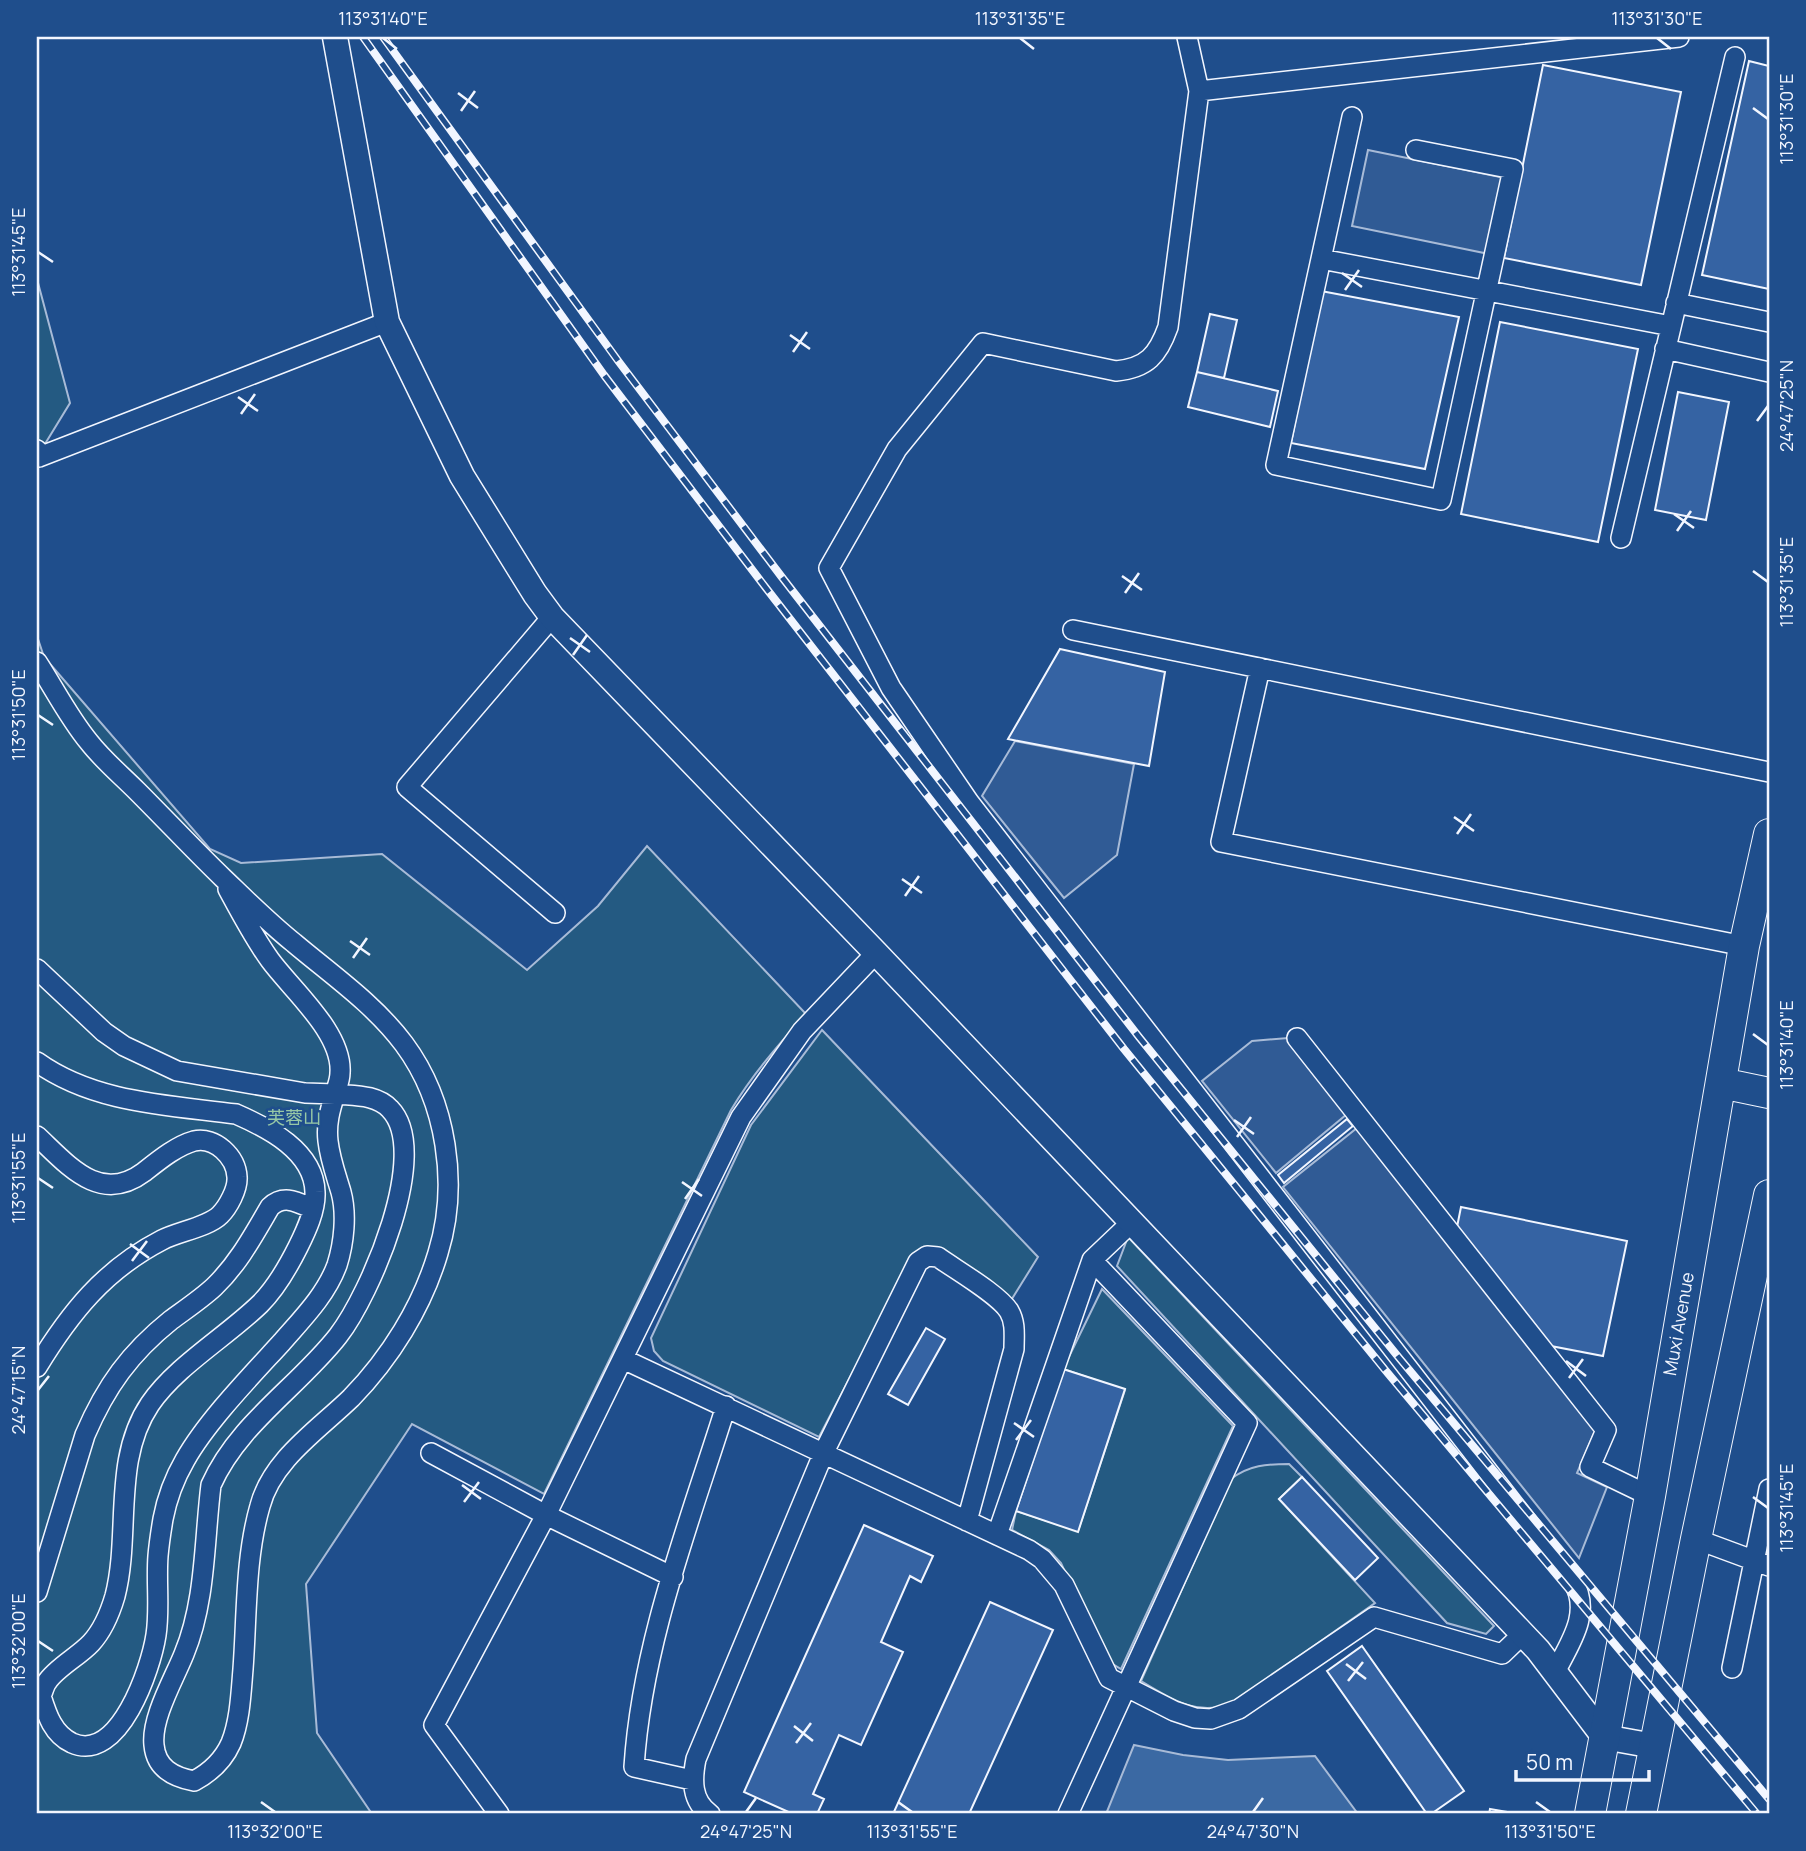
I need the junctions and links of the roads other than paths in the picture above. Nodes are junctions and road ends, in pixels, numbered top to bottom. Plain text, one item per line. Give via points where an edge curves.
1 (335, 37) edge
2 (1187, 37) edge
3 (1679, 37) edge
4 (1735, 57) dead end
5 (1199, 91) junction
6 (1352, 117) dead end
7 (1416, 150) dead end
8 (1321, 259) junction
9 (1487, 291) junction
10 (1676, 303) junction
11 (1769, 321) edge
12 (387, 322) junction
13 (1671, 326) junction
14 (1665, 349) junction
15 (1769, 372) edge
16 (38, 455) edge
17 (1620, 538) dead end
18 (552, 617) junction
19 (1073, 630) dead end
20 (37, 662) edge
21 (1260, 668) junction
22 (1769, 772) edge
23 (1769, 834) edge
24 (221, 876) junction
25 (555, 913) dead end
26 (1744, 946) junction
27 (876, 953) junction
28 (37, 970) edge
29 (1297, 1038) dead end
30 (37, 1062) edge
31 (1721, 1083) junction
32 (1769, 1093) edge
33 (335, 1094) junction
34 (37, 1136) edge
35 (1769, 1195) edge
36 (313, 1209) junction
37 (1132, 1222) junction
38 (1092, 1260) junction
39 (623, 1359) junction
40 (37, 1367) edge
41 (726, 1406) junction
42 (824, 1452) junction
43 (431, 1453) dead end
44 (1769, 1489) edge
45 (1650, 1496) junction
46 (546, 1515) junction
47 (967, 1521) junction
48 (997, 1535) junction
49 (1696, 1539) junction
50 (1762, 1563) edge
51 (673, 1577) junction
52 (37, 1592) edge
53 (1523, 1634) junction
54 (1732, 1668) dead end
55 (1555, 1672) junction
56 (1127, 1688) junction
57 (1604, 1737) junction
58 (1654, 1746) junction
59 (692, 1780) junction
60 (499, 1814) edge
61 (710, 1814) edge
62 (1068, 1814) edge
63 (1590, 1814) edge
64 (1641, 1814) edge

1 - 12 main road
2 - 5 street
3 - 5 street
4 - 10 street
5 - 55 street via 1168,327 1161,345 1135,369 1116,371 983,343 897,449 829,568 891,688 969,802 1573,1581 1581,1615
6 - 8 street
7 - 9 street via 1513,169
8 - 9 street
8 - 9 street via 1276,465 1441,500
9 - 13 street
10 - 11 street
10 - 13 street
12 - 16 street
12 - 18 main road via 462,476
13 - 14 street
14 - 15 street
14 - 17 street
18 - 25 street via 407,787
18 - 27 main road
19 - 21 street
20 - 24 street via 89,742
21 - 22 street
21 - 26 street via 1221,842
23 - 26 highway, Muxi Avenue
24 - 33 street via 269,959 330,1035 340,1064
24 - 33 street via 366,1004 405,1046 422,1074 440,1123 448,1181 439,1251 406,1328 351,1397 288,1458 262,1498 254,1529 241,1698 232,1742 206,1775 194,1781 182,1779 168,1773 157,1760 153,1743 156,1723 198,1611 211,1485 233,1448 319,1359 357,1308 371,1281 400,1192 405,1161 400,1121 376,1100
26 - 31 highway, Muxi Avenue
27 - 37 main road
27 - 39 street via 802,1031 741,1117
28 - 33 street via 104,1032 177,1071
29 - 45 street via 1606,1430 1590,1467
30 - 36 street via 102,1094 236,1114 256,1123 289,1144 303,1160 316,1191
31 - 32 highway
31 - 45 highway, Muxi Avenue
33 - 36 street via 327,1139 344,1218 337,1265 304,1317 223,1408 187,1457 172,1485 163,1517 156,1637 146,1672 125,1720 106,1740 90,1746 74,1744 58,1733 41,1696 47,1681 92,1642 115,1596 127,1475 140,1424 164,1388 262,1302 295,1254
34 - 40 street via 64,1162 97,1183 136,1178 178,1148 201,1140 226,1152 237,1176 233,1194 220,1215 163,1239 109,1274 66,1322
35 - 49 highway
36 - 52 street via 293,1200 276,1202 234,1266 125,1363 85,1435
37 - 38 street
37 - 53 main road
38 - 48 street
38 - 56 street via 1247,1423
39 - 41 street
39 - 46 street
41 - 42 street
41 - 51 street
42 - 47 street
42 - 47 street via 918,1262 927,1256 938,1257 1001,1302 1015,1326 1014,1349
42 - 59 street via 696,1759
43 - 46 street
44 - 50 street
45 - 57 highway, Muxi Avenue
46 - 51 street
46 - 60 street via 434,1725
47 - 48 street
48 - 56 street via 1029,1550 1055,1571 1109,1678
49 - 50 street
49 - 58 highway
50 - 54 street
51 - 59 street via 650,1654 636,1725 634,1767
53 - 55 main road
53 - 56 street via 1502,1654 1374,1617 1239,1709 1211,1719 1174,1712
55 - 57 main road
56 - 62 street
57 - 58 main road
57 - 63 highway, Muxi Avenue
58 - 64 highway
59 - 61 street via 696,1797

